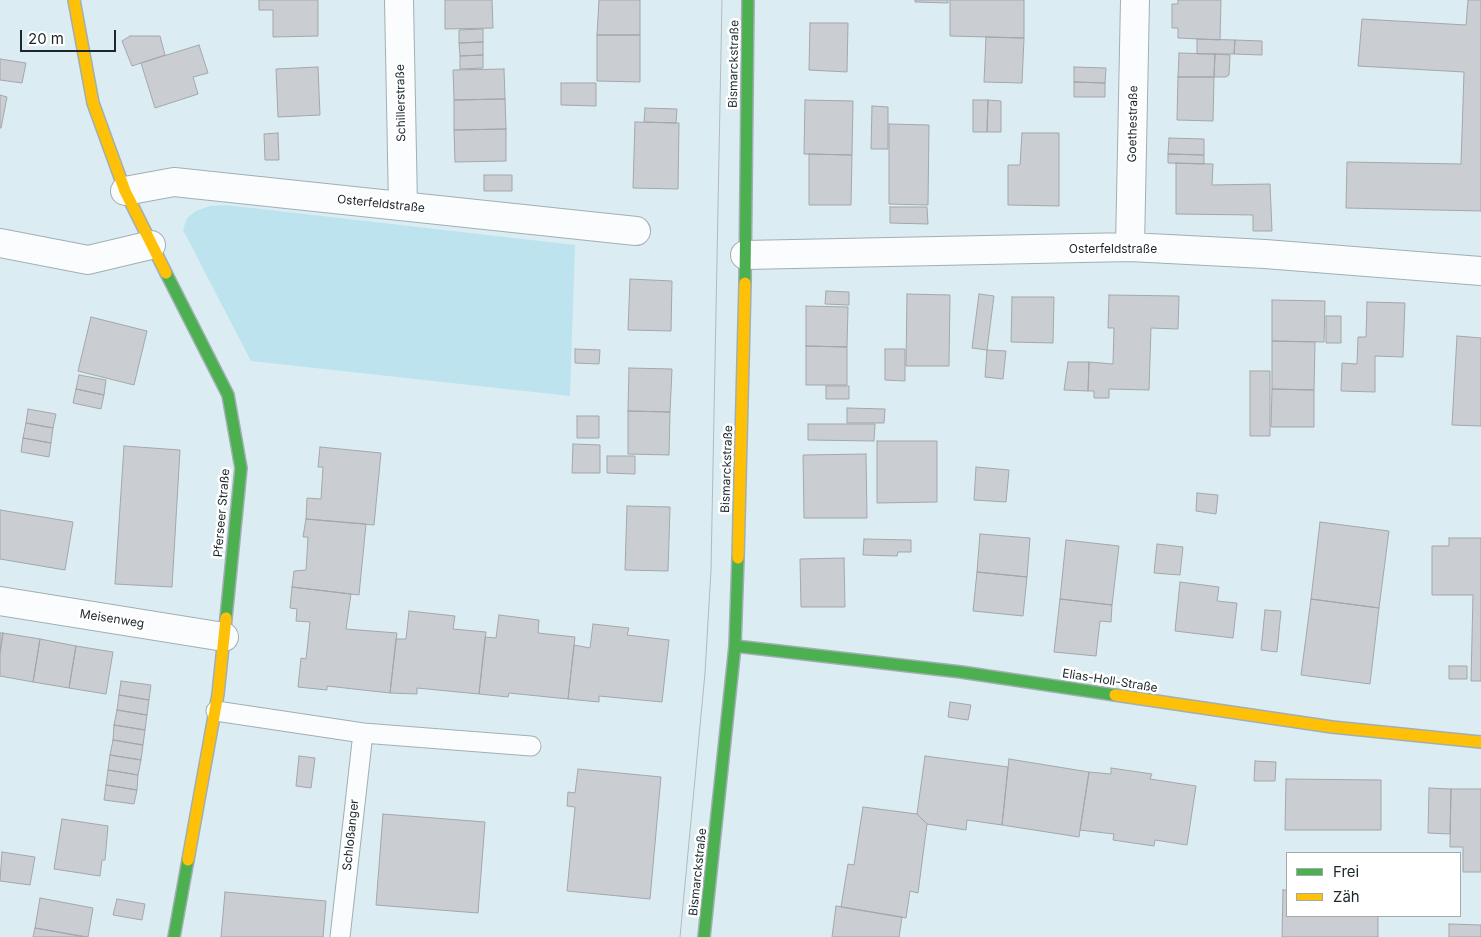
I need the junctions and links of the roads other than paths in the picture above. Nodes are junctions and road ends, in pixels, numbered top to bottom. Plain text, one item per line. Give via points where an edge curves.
1 (74, 0) edge
2 (399, 0) edge
3 (748, 0) edge
4 (1135, 0) edge
5 (125, 191) junction
6 (402, 206) junction
7 (636, 231) dead end
8 (0, 243) edge
9 (151, 245) junction
10 (1130, 248) junction
11 (745, 255) junction
12 (1481, 271) edge
13 (0, 601) edge
14 (224, 637) junction
15 (735, 646) junction
16 (216, 711) junction
17 (362, 733) junction
18 (1481, 742) edge
19 (531, 746) dead end
20 (174, 937) edge
21 (340, 937) edge
22 (704, 937) edge

1 - 5 street, Pferseer Straße via 93,102
2 - 6 street, Schillerstraße
3 - 11 street, Bismarckstraße
4 - 10 street, Goethestraße
5 - 6 street, Osterfeldstraße via 174,182
5 - 9 street, Pferseer Straße
6 - 7 street, Osterfeldstraße
8 - 9 street via 88,260
9 - 14 street, Pferseer Straße via 228,395 241,468
10 - 11 street, Osterfeldstraße
10 - 12 street, Osterfeldstraße via 1265,254
11 - 15 street, Bismarckstraße
13 - 14 street, Meisenweg
14 - 16 street, Pferseer Straße
15 - 18 street, Elias-Holl-Straße via 961,672 1332,727
15 - 22 street, Bismarckstraße
16 - 17 lane
16 - 20 street, Pferseer Straße
17 - 19 lane
17 - 21 lane, Schloßanger

